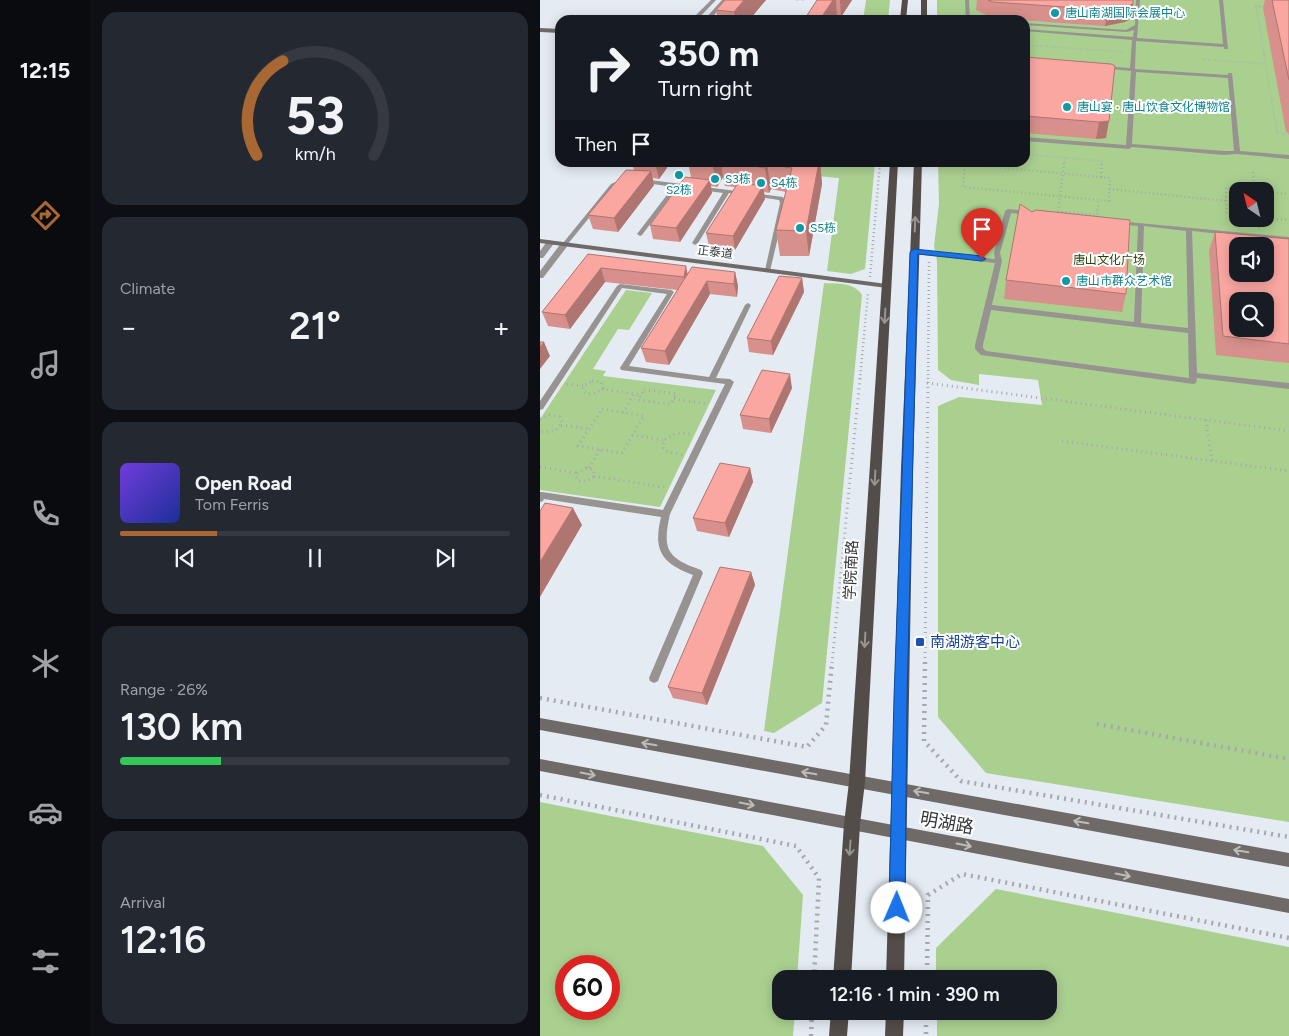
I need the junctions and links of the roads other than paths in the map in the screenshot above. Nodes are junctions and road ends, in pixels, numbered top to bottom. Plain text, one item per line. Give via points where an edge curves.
1 (714, 0) edge
2 (725, 0) edge
3 (905, 0) edge
4 (924, 0) edge
5 (967, 0) edge
6 (1138, 0) edge
7 (1221, 0) edge
8 (699, 15) edge
9 (712, 15) edge
10 (904, 15) edge
11 (924, 15) edge
12 (968, 15) edge
13 (1030, 24) edge
14 (1136, 28) junction
15 (540, 30) edge
16 (1030, 30) edge
17 (555, 31) edge
18 (1135, 39) junction
19 (1093, 66) edge
20 (1133, 70) junction
21 (1030, 138) edge
22 (1129, 144) junction
23 (1237, 152) junction
24 (1289, 157) edge
25 (894, 167) edge
26 (918, 167) edge
27 (628, 179) edge
28 (638, 180) edge
29 (676, 185) junction
30 (727, 191) junction
31 (1037, 214) edge
32 (1113, 221) edge
33 (1141, 224) junction
34 (1190, 229) junction
35 (640, 234) dead end
36 (1289, 239) edge
37 (540, 241) edge
38 (551, 242) junction
39 (695, 243) dead end
40 (565, 244) junction
41 (914, 252) junction
42 (540, 256) edge
43 (999, 261) junction
44 (768, 270) junction
45 (540, 276) edge
46 (887, 286) junction
47 (748, 304) dead end
48 (988, 307) junction
49 (1137, 325) junction
50 (1192, 331) junction
51 (1193, 375) junction
52 (712, 379) junction
53 (1289, 386) edge
54 (540, 407) edge
55 (540, 499) edge
56 (666, 514) junction
57 (654, 678) dead end
58 (540, 724) edge
59 (540, 765) edge
60 (857, 782) junction
61 (898, 788) junction
62 (852, 824) junction
63 (898, 833) junction
64 (1289, 860) edge
65 (1289, 906) edge
66 (843, 970) edge
67 (895, 970) edge
68 (839, 1020) edge
69 (895, 1020) edge
70 (838, 1036) edge
71 (894, 1036) edge

1 - 8 street
2 - 9 street
3 - 10 main road
4 - 11 main road
5 - 12 lane
6 - 14 lane
7 - 18 lane via 1226,47
13 - 14 lane via 1121,31
14 - 18 lane
15 - 17 main road
16 - 18 lane
18 - 20 lane
19 - 20 lane
20 - 22 lane
20 - 23 lane via 1230,75
21 - 22 lane via 1129,147
22 - 23 lane
23 - 24 lane
25 - 46 main road, 学院南路
41 -> 26 main road
27 - 40 lane via 612,185
28 - 29 lane
29 - 30 lane
29 - 35 lane
30 - 39 lane
30 - 44 lane via 781,198 783,203
31 - 43 lane via 1008,211 997,253
32 - 33 lane
33 - 34 lane
33 - 49 lane
34 - 36 lane
34 - 50 lane
37 - 38 main road, 正泰道
38 - 40 main road, 正泰道
38 - 42 street
40 - 44 main road, 正泰道
40 - 45 street
41 - 43 lane
41 - 61 main road
43 - 48 lane
44 - 46 main road, 正泰道
46 -> 60 main road, 学院南路
47 - 52 lane
48 - 49 lane
48 - 51 lane via 979,345 984,353 1193,381
49 - 50 lane
50 - 51 lane
51 - 53 lane
52 - 54 lane via 624,368 671,292 620,286
52 - 56 lane via 730,382
55 - 56 lane via 542,495
56 - 57 lane via 660,534 663,548 671,562 698,573
60 -> 58 main road, 明湖路
59 -> 62 main road, 明湖路
60 - 61 main road, 明湖路
60 - 62 main road, 学院南路
61 - 63 main road
64 -> 61 main road, 明湖路
62 - 63 main road, 明湖路
62 -> 66 main road, 学院南路
63 -> 65 main road, 明湖路
63 - 67 main road
68 - 70 main road
69 - 71 main road

